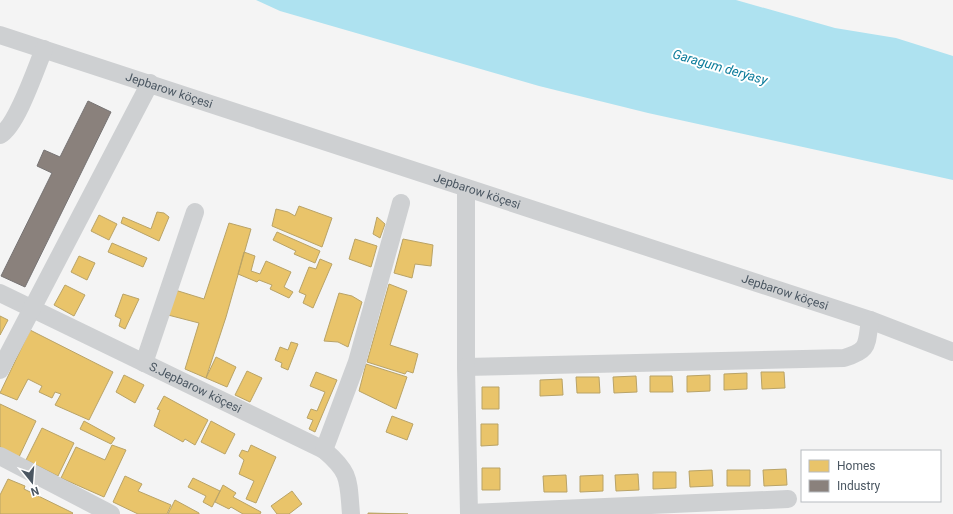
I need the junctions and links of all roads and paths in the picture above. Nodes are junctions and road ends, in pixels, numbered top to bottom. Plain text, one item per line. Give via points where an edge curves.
1 (0, 35) edge
2 (44, 49) junction
3 (150, 83) junction
4 (0, 135) edge
5 (466, 188) junction
6 (401, 203) dead end
7 (195, 212) dead end
8 (0, 293) edge
9 (32, 309) junction
10 (870, 320) junction
11 (953, 352) edge
12 (144, 363) junction
13 (466, 367) junction
14 (0, 370) edge
15 (324, 450) junction
16 (0, 456) edge
17 (788, 499) dead end
18 (110, 514) edge
19 (351, 514) edge
20 (469, 514) edge

1 - 2 street, Jepbarow köçesi
2 - 3 street, Jepbarow köçesi
2 - 4 street via 9,128
3 - 5 street, Jepbarow köçesi
3 - 9 street
5 - 10 street, Jepbarow köçesi
5 - 13 street
6 - 15 street via 357,362
7 - 12 street
8 - 9 street, S.Jepbarow köçesi
9 - 12 street, S.Jepbarow köçesi
9 - 14 street
10 - 11 street, Jepbarow köçesi
10 - 13 street via 864,349 861,353 844,358
12 - 15 street, S.Jepbarow köçesi
13 - 20 street
15 - 19 street, S.Jepbarow köçesi via 338,462 348,478
16 - 18 street
17 - 20 street

